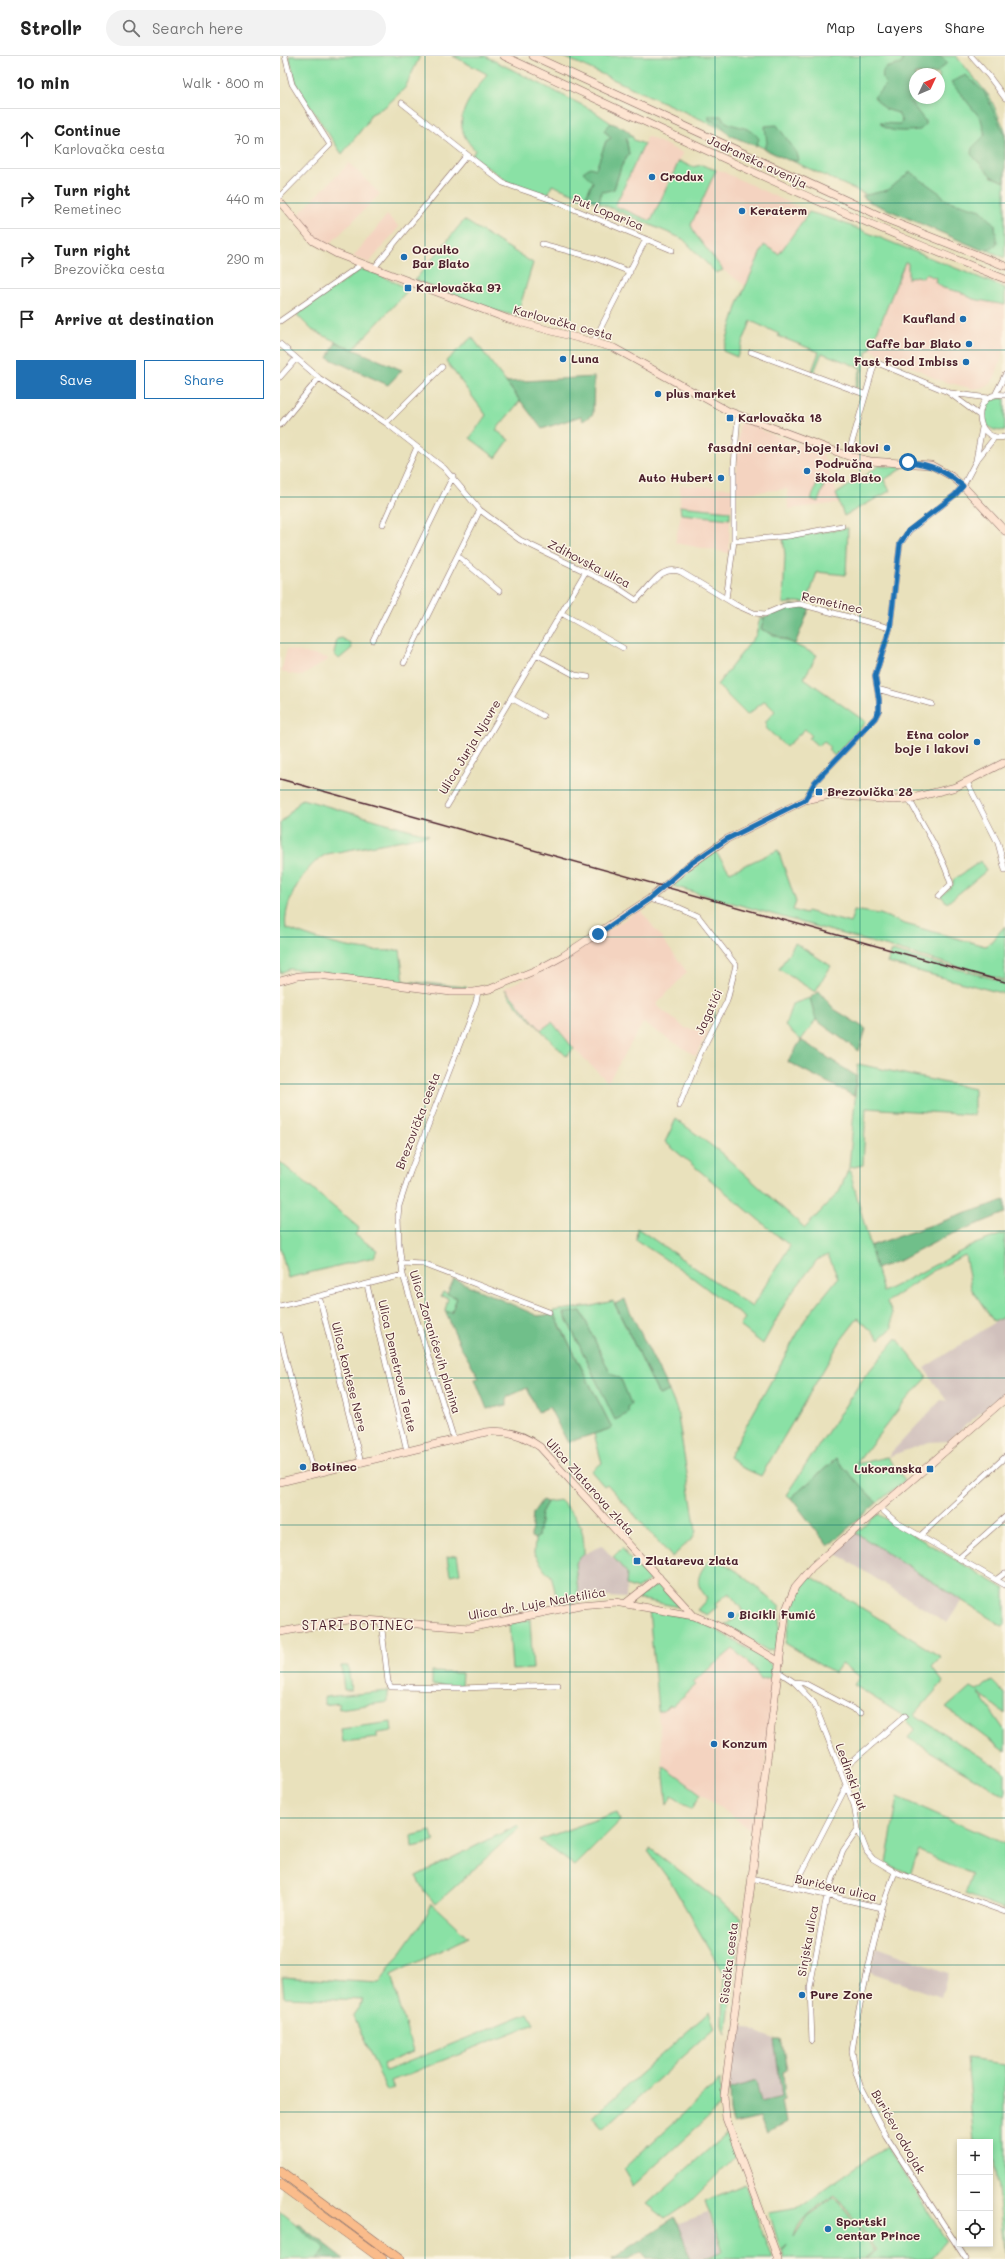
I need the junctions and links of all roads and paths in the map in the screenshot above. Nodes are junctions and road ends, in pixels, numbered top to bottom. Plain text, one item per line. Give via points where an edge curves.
1 (285, 56) edge
2 (504, 56) edge
3 (533, 56) edge
4 (971, 56) edge
5 (1005, 98) edge
6 (402, 103) dead end
7 (468, 155) junction
8 (280, 196) edge
9 (280, 202) edge
10 (646, 239) junction
11 (542, 244) dead end
12 (672, 250) dead end
13 (362, 264) junction
14 (1005, 266) edge
15 (374, 268) junction
16 (630, 272) junction
17 (1005, 279) edge
18 (280, 321) edge
19 (594, 341) junction
20 (280, 344) edge
21 (751, 352) dead end
22 (296, 359) junction
23 (442, 366) dead end
24 (1005, 374) edge
25 (280, 377) edge
26 (318, 378) junction
27 (948, 392) junction
28 (864, 394) junction
29 (1005, 394) edge
30 (994, 395) junction
31 (988, 398) junction
32 (738, 415) junction
33 (979, 415) junction
34 (386, 423) junction
35 (280, 425) edge
36 (982, 428) junction
37 (995, 437) junction
38 (1005, 437) edge
39 (417, 447) junction
40 (848, 456) junction
41 (976, 461) junction
42 (453, 476) junction
43 (963, 486) junction
44 (480, 510) junction
45 (383, 524) dead end
46 (842, 526) dead end
47 (1005, 531) edge
48 (734, 541) junction
49 (458, 556) junction
50 (586, 571) junction
51 (499, 591) dead end
52 (726, 600) junction
53 (561, 613) junction
54 (890, 628) junction
55 (373, 640) dead end
56 (623, 648) dead end
57 (536, 654) junction
58 (404, 664) dead end
59 (588, 678) dead end
60 (876, 689) junction
61 (511, 698) junction
62 (932, 704) dead end
63 (542, 716) dead end
64 (1005, 762) edge
65 (967, 782) junction
66 (909, 799) junction
67 (805, 800) junction
68 (447, 806) dead end
69 (1005, 870) edge
70 (939, 896) dead end
71 (649, 899) junction
72 (280, 981) edge
73 (478, 992) junction
74 (679, 1106) dead end
75 (401, 1263) junction
76 (403, 1275) junction
77 (367, 1285) junction
78 (319, 1296) junction
79 (280, 1306) edge
80 (549, 1312) dead end
81 (280, 1335) edge
82 (1005, 1399) edge
83 (454, 1440) junction
84 (407, 1451) junction
85 (1005, 1457) edge
86 (361, 1463) junction
87 (314, 1474) junction
88 (280, 1482) edge
89 (880, 1508) junction
90 (1005, 1517) edge
91 (920, 1536) junction
92 (959, 1558) junction
93 (1005, 1573) edge
94 (659, 1577) junction
95 (997, 1579) junction
96 (1005, 1585) edge
97 (626, 1603) junction
98 (694, 1616) junction
99 (381, 1621) junction
100 (280, 1632) edge
101 (780, 1662) junction
102 (779, 1672) junction
103 (794, 1682) junction
104 (558, 1685) dead end
105 (861, 1713) dead end
106 (905, 1716) dead end
107 (839, 1769) junction
108 (846, 1787) junction
109 (858, 1829) junction
110 (895, 1872) junction
111 (751, 1878) junction
112 (794, 1888) junction
113 (826, 1895) junction
114 (882, 1908) junction
115 (1005, 1912) edge
116 (812, 2041) dead end
117 (280, 2171) edge
118 (280, 2184) edge
119 (382, 2259) edge
120 (400, 2259) edge
121 (778, 2259) edge
122 (966, 2259) edge

1 - 8 street via 292,84 330,145
2 - 17 main road, Jadranska avenija via 818,202
3 - 14 main road, Jadranska avenija via 891,221
4 - 5 street
6 - 7 street
7 - 10 street, Put Loparica via 503,183 552,200
7 - 15 street
9 - 13 main road, Karlovačka cesta via 313,241 327,250
10 - 12 street
10 - 16 street, Put Loparica
11 - 16 street via 595,258
13 - 15 main road, Karlovačka cesta
13 - 18 street
15 - 19 main road, Karlovačka cesta via 508,319
16 - 19 street, Put Loparica
19 - 32 main road, Karlovačka cesta via 633,357 703,399
20 - 22 street, Zdihovska ulica
21 - 28 street
22 - 25 street
22 - 26 street, Zdihovska ulica
23 - 34 street
24 - 30 street
26 - 34 street, Zdihovska ulica
26 - 35 street
27 - 28 street via 875,362
27 - 31 street
27 - 33 street
28 - 40 street
29 - 30 street
30 - 31 street
31 - 33 street via 980,408
32 - 40 main road, Karlovačka cesta
32 - 48 street via 734,466
33 - 36 street
34 - 39 street, Zdihovska ulica
36 - 37 street
36 - 41 street
37 - 38 street
37 - 41 street
39 - 42 street, Zdihovska ulica
39 - 45 street
40 - 43 main road, Karlovačka cesta via 870,461 931,465
41 - 43 street
42 - 44 street, Zdihovska ulica
42 - 55 street
43 - 47 main road, Karlovačka cesta
43 - 54 street via 908,531 903,538 900,544
44 - 49 street
44 - 50 street, Zdihovska ulica via 528,545
46 - 48 street via 789,536
48 - 52 street
49 - 51 street
49 - 58 street
50 - 52 street, Zdihovska ulica via 636,600 663,572 676,570
50 - 53 street, Ulica Jurja Njavre
52 - 54 street, Remetinec via 759,614 800,604
53 - 56 street
53 - 57 street, Ulica Jurja Njavre
54 - 60 street via 875,676
57 - 59 street via 575,675
57 - 61 street, Ulica Jurja Njavre
60 - 62 street
60 - 67 street via 879,710 875,718 815,782
61 - 63 street, Ulica Jurja Njavre
61 - 68 street, Ulica Jurja Njavre
64 - 65 main road
65 - 66 main road via 944,791
65 - 69 street via 998,843
66 - 67 main road via 830,795
66 - 70 street via 941,856 952,884
67 - 71 main road via 727,839 687,866
71 - 73 main road via 563,956 511,981
71 - 74 street, Jagatići via 698,916 736,965 727,1001 700,1054
72 - 73 main road via 298,976 319,975 451,992
73 - 75 street, Brezovička cesta via 399,1206
75 - 76 street, Ulica Zoranićevih planina
75 - 80 street, Ulica Zoranićevih planina via 424,1264
76 - 77 street
76 - 83 street, Ulica Zoranićevih planina
77 - 78 street
77 - 84 street, Ulica Demetrove Teute
78 - 79 street
78 - 86 street, Ulica kontese Nere
81 - 87 street
82 - 89 main road
83 - 84 main road, Ulica Zlatarova zlata
83 - 94 main road, Ulica Zlatarova zlata via 494,1431 511,1432 534,1442
84 - 86 main road, Ulica Zlatarova zlata
85 - 91 street
86 - 87 main road, Ulica Zlatarova zlata
87 - 88 main road, Ulica Zlatarova zlata
89 - 91 street via 896,1522
89 - 101 main road via 797,1583 787,1604
90 - 92 street
91 - 92 street
92 - 95 street
93 - 95 street
94 - 97 main road
94 - 98 main road, Ulica Zlatarova zlata
95 - 96 street
97 - 98 main road, Ulica dr. Luje Naletilića
97 - 99 main road, Ulica dr. Luje Naletilića via 592,1603 469,1628
98 - 101 main road, Ulica dr. Luje Naletilića via 718,1626
99 - 100 main road, Ulica dr. Luje Naletilića via 353,1619
99 - 104 street via 388,1682 391,1687
101 - 102 main road, Sisačka cesta
102 - 103 street, Ledinski put
102 - 111 main road, Sisačka cesta
103 - 105 street, Ledinski put via 804,1683
103 - 107 street, Ledinski put via 814,1703
106 - 107 street via 849,1764
107 - 108 street, Ledinski put
108 - 109 street, Ledinski put via 854,1805
108 - 112 street
109 - 110 street, Ledinski put via 872,1859
109 - 113 street, Sinjska ulica via 843,1851
110 - 114 street, Burićeva ulica
110 - 115 street
111 - 112 street, Burićeva ulica
111 - 121 main road, Sisačka cesta via 727,2064 725,2107 732,2136
112 - 113 street, Burićeva ulica
113 - 114 street, Burićeva ulica
113 - 116 street, Sinjska ulica via 810,1987
114 - 122 street, Burićev odvojak via 852,2051 856,2073 886,2136
117 - 120 highway
118 - 119 highway

